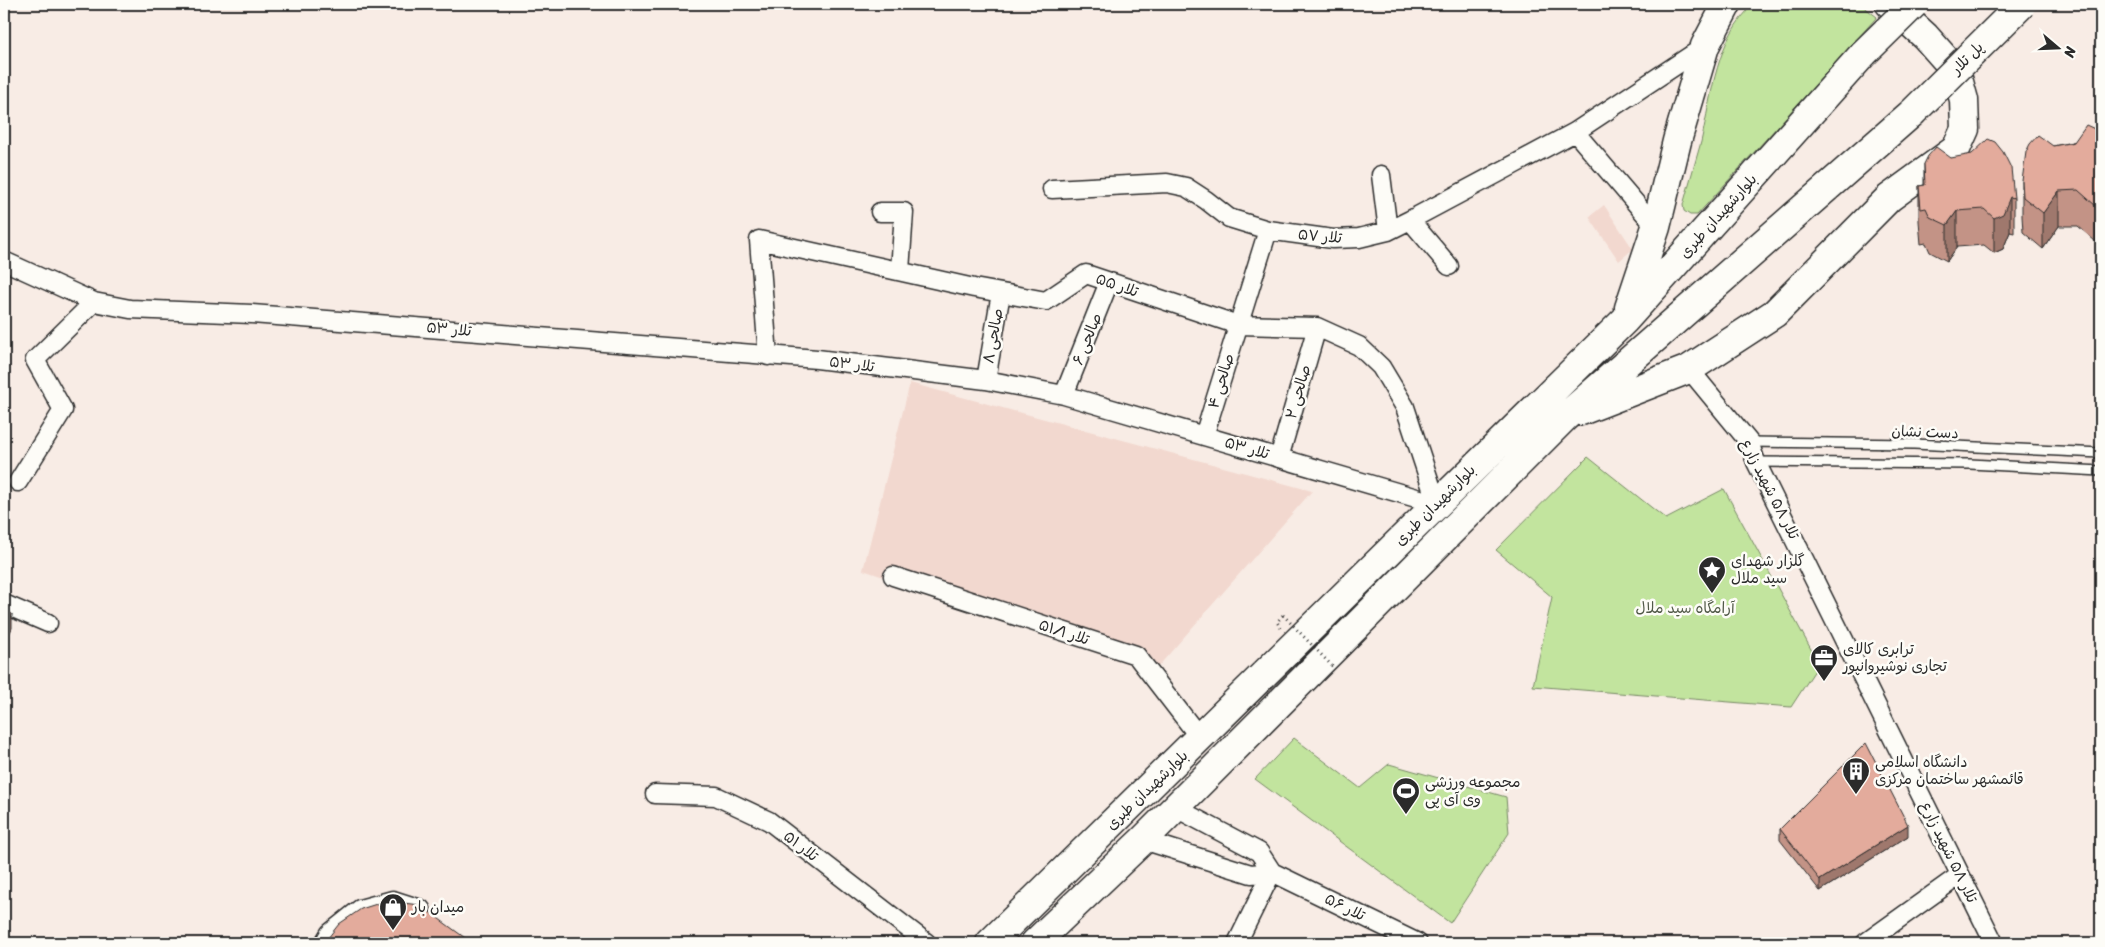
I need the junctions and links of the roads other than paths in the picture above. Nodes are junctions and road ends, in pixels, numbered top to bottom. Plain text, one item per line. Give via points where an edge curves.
1 (1727, 4) edge
2 (1890, 4) edge
3 (1914, 4) edge
4 (2022, 4) edge
5 (1705, 46) junction
6 (1912, 113) joint
7 (1575, 132) junction
8 (1381, 176) dead end
9 (1052, 190) dead end
10 (880, 212) dead end
11 (1410, 220) junction
12 (1656, 227) junction
13 (1268, 230) junction
14 (1388, 231) junction
15 (4, 261) edge
16 (1449, 266) dead end
17 (900, 271) junction
18 (1109, 282) junction
19 (1001, 293) junction
20 (94, 302) junction
21 (1625, 320) junction
22 (1238, 325) junction
23 (1317, 327) junction
24 (768, 356) junction
25 (1689, 368) junction
26 (986, 380) junction
27 (1064, 395) junction
28 (1564, 418) junction
29 (1204, 436) junction
30 (1749, 442) junction
31 (2101, 453) edge
32 (1279, 458) junction
33 (1756, 462) junction
34 (2101, 471) edge
35 (18, 482) dead end
36 (1436, 504) junction
37 (893, 576) dead end
38 (4, 604) edge
39 (48, 623) dead end
40 (1200, 738) junction
41 (655, 794) dead end
42 (1176, 808) junction
43 (1143, 840) junction
44 (1272, 872) junction
45 (1960, 875) junction
46 (433, 916) edge
47 (324, 943) edge
48 (927, 943) edge
49 (990, 943) edge
50 (1035, 943) edge
51 (1237, 943) edge
52 (1417, 943) edge
53 (1865, 943) edge
54 (1994, 943) edge

1 - 5 highway
2 - 25 highway via 1956,71 1964,100 1965,129 1956,149 1888,198 1774,314
3 - 21 highway, بلوارشهیدان طبری, bridge via 1864,52
4 - 6 highway, پل تلار, bridge
5 - 7 street, تلار ۵۷
5 - 12 highway
6 - 28 highway, بلوارشهیدان طبری
7 - 11 street, تلار ۵۷
7 - 12 street
8 - 14 street
9 - 13 street, تلار ۵۷ via 1166,183 1186,187 1229,218
10 - 17 street via 904,212
11 - 14 street, تلار ۵۷
11 - 16 street
12 - 21 highway
13 - 14 street, تلار ۵۷ via 1333,239 1359,238
13 - 22 street, صالحی ۴
15 - 20 street, تلار ۵۳
17 - 19 street, تلار ۵۵
17 - 24 street, تلار ۵۵ via 759,240
18 - 19 street, تلار ۵۵ via 1086,274 1046,301
18 - 22 street, تلار ۵۵
18 - 27 street, صالحی ۶
19 - 26 street, صالحی ۸
20 - 24 street, تلار ۵۳ via 130,309 252,314
20 - 35 street via 35,360 63,410
21 - 36 highway, بلوارشهیدان طبری
22 - 23 street, تلار ۵۵
22 - 29 street, صالحی ۴
23 - 32 street, صالحی ۲
23 - 36 street, تلار ۵۵ via 1359,346 1381,367 1405,407
24 - 26 street, تلار ۵۳
25 - 28 highway
25 - 30 street, تلار ۵۸ شهید زارع
26 - 27 street, تلار ۵۳
27 - 29 street, تلار ۵۳
28 - 42 highway, بلوارشهیدان طبری
29 - 32 street, تلار ۵۳
30 - 31 lane, دست نشان via 1914,444
30 - 33 street, تلار ۵۸ شهید زارع
32 - 36 street, تلار ۵۳
33 - 34 lane via 1970,464
33 - 45 street, تلار ۵۸ شهید زارع
36 - 40 highway, بلوارشهیدان طبری
37 - 40 street, تلار ۵۱/۱ via 1136,655
38 - 39 street
40 - 49 highway, بلوارشهیدان طبری
41 - 48 street, تلار ۵۱ via 716,796 769,821
42 - 43 highway, بلوارشهیدان طبری
42 - 44 street via 1259,852
43 - 44 street via 1251,874
43 - 50 highway, بلوارشهیدان طبری
44 - 51 street
44 - 52 street, تلار ۵۶
45 - 53 street
45 - 54 street, تلار ۵۸ شهید زارع
46 - 47 street via 393,900 360,908 330,933

